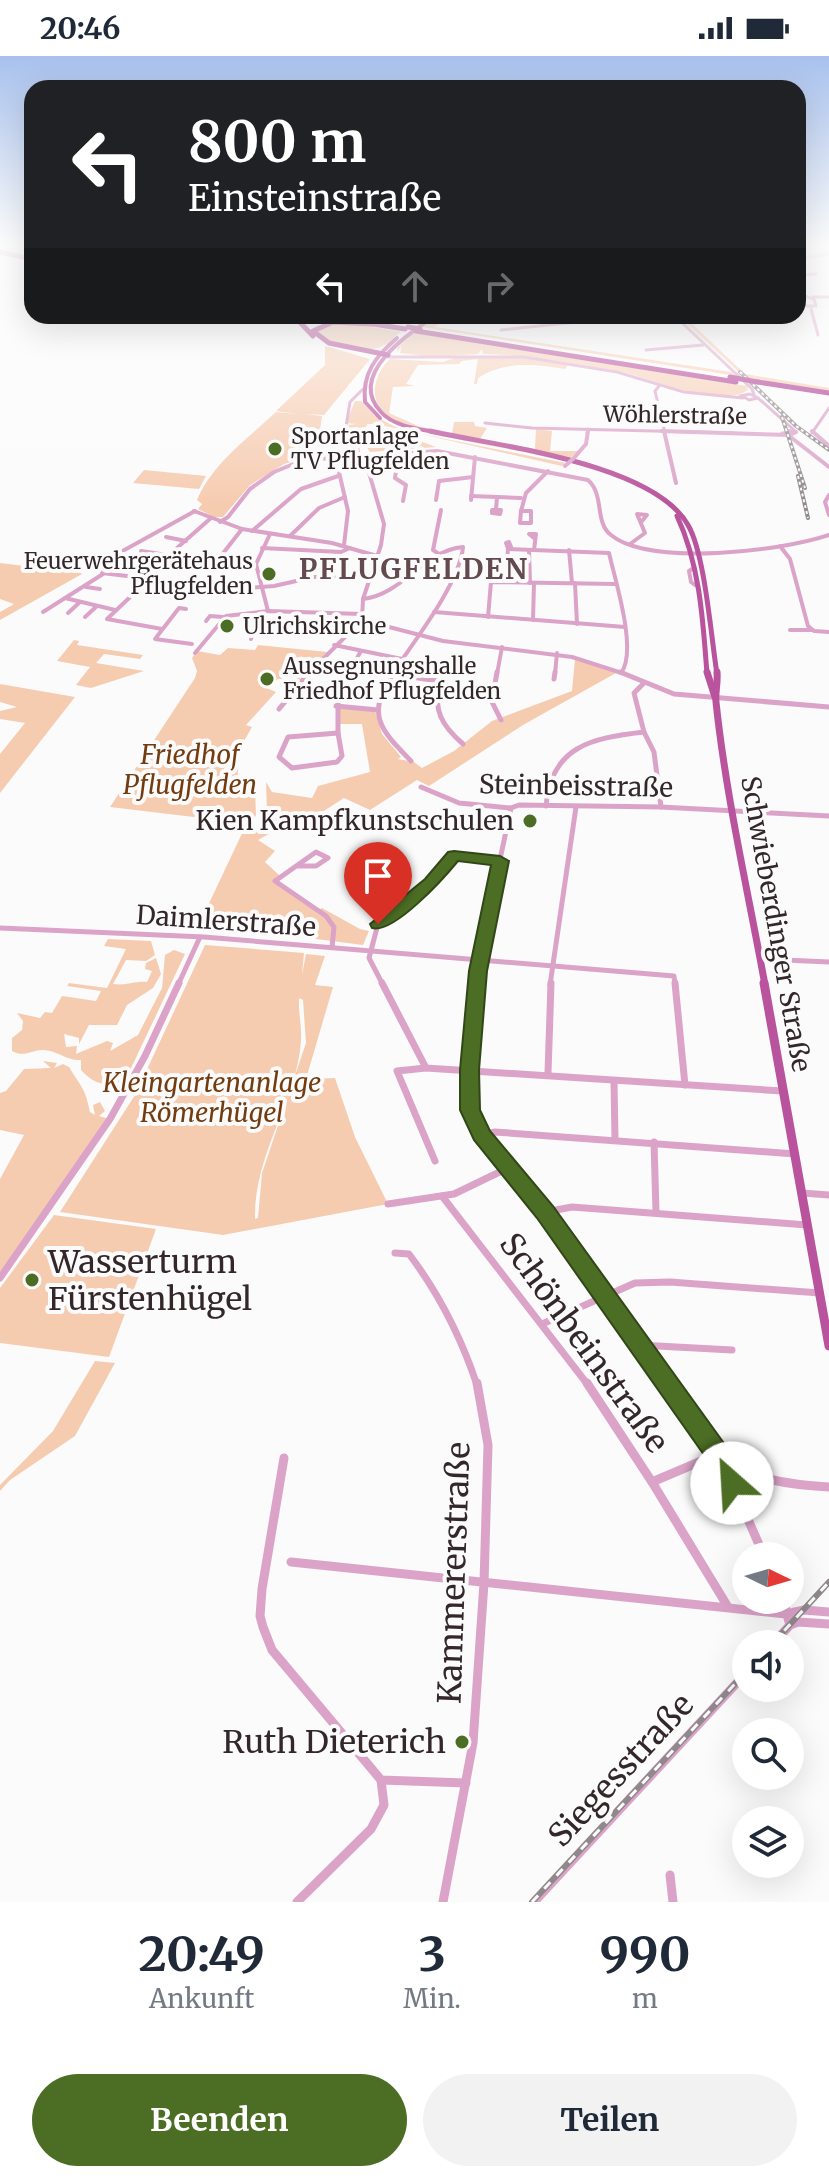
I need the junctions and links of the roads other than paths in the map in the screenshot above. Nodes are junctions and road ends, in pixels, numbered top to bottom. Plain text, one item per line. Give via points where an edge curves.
1 (311, 332) edge
2 (315, 332) edge
3 (405, 332) edge
4 (414, 332) edge
5 (432, 332) edge
6 (691, 332) edge
7 (703, 345) junction
8 (386, 347) junction
9 (394, 348) junction
10 (646, 350) dead end
11 (368, 351) junction
12 (381, 356) junction
13 (410, 357) junction
14 (445, 359) junction
15 (659, 386) junction
16 (665, 388) junction
17 (751, 388) junction
18 (363, 389) junction
19 (655, 391) junction
20 (829, 395) edge
21 (744, 396) junction
22 (353, 398) junction
23 (367, 398) junction
24 (756, 398) junction
25 (350, 403) junction
26 (829, 408) edge
27 (783, 422) junction
28 (485, 423) dead end
29 (588, 429) junction
30 (664, 430) junction
31 (788, 432) junction
32 (829, 446) edge
33 (399, 452) junction
34 (363, 457) junction
35 (475, 457) junction
36 (336, 459) junction
37 (563, 466) dead end
38 (829, 467) edge
39 (548, 471) junction
40 (338, 476) junction
41 (473, 477) junction
42 (676, 483) dead end
43 (829, 495) edge
44 (345, 497) junction
45 (497, 497) junction
46 (521, 498) junction
47 (436, 500) dead end
48 (403, 501) dead end
49 (441, 510) dead end
50 (496, 510) dead end
51 (520, 511) dead end
52 (829, 515) edge
53 (211, 518) junction
54 (642, 521) dead end
55 (220, 522) junction
56 (242, 529) junction
57 (252, 531) junction
58 (270, 534) junction
59 (829, 535) edge
60 (290, 536) junction
61 (166, 537) dead end
62 (534, 538) dead end
63 (186, 541) junction
64 (688, 543) junction
65 (630, 544) junction
66 (344, 545) junction
67 (780, 546) junction
68 (262, 548) junction
69 (350, 548) junction
70 (532, 550) junction
71 (569, 550) junction
72 (141, 551) dead end
73 (676, 552) junction
74 (661, 553) junction
75 (439, 554) junction
76 (690, 554) junction
77 (698, 554) junction
78 (167, 555) junction
79 (377, 556) junction
80 (217, 561) dead end
81 (160, 563) dead end
82 (103, 574) junction
83 (369, 575) junction
84 (696, 577) junction
85 (149, 579) junction
86 (506, 582) junction
87 (532, 583) junction
88 (574, 583) junction
89 (615, 584) junction
90 (86, 587) junction
91 (260, 588) junction
92 (100, 589) dead end
93 (65, 598) junction
94 (363, 599) junction
95 (80, 602) junction
96 (97, 606) junction
97 (186, 609) dead end
98 (115, 610) junction
99 (268, 611) junction
100 (43, 612) dead end
101 (259, 612) junction
102 (434, 612) junction
103 (68, 613) dead end
104 (85, 617) dead end
105 (223, 617) junction
106 (361, 617) junction
107 (488, 617) junction
108 (533, 620) junction
109 (206, 621) dead end
110 (577, 624) junction
111 (625, 627) junction
112 (162, 629) junction
113 (790, 630) dead end
114 (812, 630) junction
115 (829, 632) edge
116 (417, 636) junction
117 (251, 639) dead end
118 (192, 644) dead end
119 (334, 645) junction
120 (502, 647) junction
121 (361, 651) junction
122 (195, 653) dead end
123 (557, 653) junction
124 (402, 659) junction
125 (446, 660) dead end
126 (621, 673) junction
127 (392, 674) junction
128 (554, 679) dead end
129 (438, 681) junction
130 (643, 684) junction
131 (715, 697) junction
132 (336, 706) junction
133 (829, 707) edge
134 (279, 709) dead end
135 (378, 710) junction
136 (501, 720) dead end
137 (644, 732) junction
138 (338, 733) junction
139 (463, 744) dead end
140 (405, 759) dead end
141 (421, 787) dead end
142 (546, 806) junction
143 (576, 807) junction
144 (661, 807) junction
145 (511, 808) junction
146 (734, 810) junction
147 (829, 816) edge
148 (500, 861) junction
149 (297, 866) dead end
150 (0, 928) edge
151 (200, 937) junction
152 (332, 947) junction
153 (371, 950) junction
154 (760, 959) junction
155 (479, 961) junction
156 (829, 962) edge
157 (551, 966) junction
158 (426, 1068) junction
159 (469, 1070) junction
160 (548, 1073) junction
161 (614, 1081) junction
162 (685, 1085) junction
163 (782, 1091) junction
164 (481, 1135) junction
165 (615, 1140) junction
166 (654, 1142) junction
167 (795, 1154) junction
168 (435, 1161) dead end
169 (508, 1168) junction
170 (802, 1193) junction
171 (829, 1195) edge
172 (442, 1196) junction
173 (388, 1204) dead end
174 (545, 1212) junction
175 (656, 1212) junction
176 (807, 1225) junction
177 (395, 1253) dead end
178 (0, 1278) edge
179 (820, 1293) junction
180 (604, 1295) junction
181 (542, 1324) junction
182 (639, 1345) junction
183 (829, 1346) edge
184 (732, 1350) dead end
185 (718, 1454) junction
186 (284, 1458) dead end
187 (736, 1466) junction
188 (652, 1482) junction
189 (829, 1487) edge
190 (758, 1542) edge
191 (291, 1562) dead end
192 (484, 1583) junction
193 (728, 1607) junction
194 (732, 1607) edge
195 (804, 1610) edge
196 (829, 1612) edge
197 (786, 1614) edge
198 (829, 1624) edge
199 (790, 1625) junction
200 (786, 1630) edge
201 (732, 1688) edge
202 (381, 1780) junction
203 (466, 1783) junction
204 (670, 1875) dead end
205 (297, 1902) edge
206 (443, 1902) edge
207 (534, 1902) edge
208 (673, 1902) edge

1 - 12 highway via 318,340
2 - 11 highway via 329,343
3 - 8 main road
4 - 9 main road
5 - 20 highway, bridge
6 - 7 street
7 - 10 street
7 - 17 street
8 - 11 highway
8 - 12 main road
9 - 12 main road
9 - 13 street
11 - 12 highway
12 - 13 street
12 - 14 street
12 - 18 main road via 366,374
12 - 23 main road
13 - 14 street
14 - 15 street via 521,357 609,370
15 - 16 street
15 - 19 street
16 - 19 street
16 - 21 street
17 - 21 street
17 - 24 street
18 - 22 street
18 - 23 main road
19 - 30 street
21 - 24 street
22 - 23 street
22 - 25 street
23 - 25 street
23 - 64 main road, Schwieberdinger Straße via 374,414 401,428 570,463 635,484 674,512
23 - 77 main road, Schwieberdinger Straße via 405,426 582,463 637,482 681,513
24 - 27 street
25 - 34 street via 345,434
26 - 32 street via 811,433
27 - 31 street
27 - 31 street
28 - 29 street, Wöhlerstraße
29 - 30 street, Wöhlerstraße
29 - 37 street, Wöhlerstraße, bridge via 586,444
30 - 31 street, Wöhlerstraße
30 - 42 street
31 - 38 street
33 - 34 street
33 - 35 street
33 - 48 street via 397,480 406,485
34 - 36 street
34 - 79 street via 384,524
35 - 39 street
35 - 41 street
36 - 40 street
36 - 55 street via 304,458 281,468 250,489
39 - 46 street
39 - 65 street via 593,483 608,532
40 - 44 street
40 - 57 street via 295,491
41 - 45 street via 471,498
41 - 47 street via 441,481
43 - 52 street
44 - 60 street via 319,508
44 - 66 street
45 - 46 street
45 - 50 street
46 - 51 street
49 - 75 street via 433,550
53 - 55 street
53 - 63 street
53 - 82 street via 193,510 119,553
54 - 65 street via 645,533
55 - 56 street
56 - 57 street
56 - 80 street
57 - 58 street
58 - 60 street
58 - 68 street
59 - 67 street
60 - 66 street
61 - 63 street
62 - 70 street
63 - 78 street
64 - 73 street
64 - 76 main road, Schwieberdinger Straße
65 - 74 street
66 - 69 street
67 - 77 street via 744,554
67 - 114 street via 790,559
68 - 69 street
68 - 91 street via 256,564
69 - 79 street
70 - 71 street
70 - 86 street via 508,549
70 - 87 street
71 - 88 street
71 - 89 street via 611,554
72 - 78 street
73 - 74 street
73 - 76 street
74 - 76 street
75 - 94 street via 378,597
75 - 102 street via 464,549
76 - 77 street
76 - 84 main road, Schwieberdinger Straße
77 - 84 main road, Schwieberdinger Straße
78 - 81 street
79 - 83 street
82 - 85 street
82 - 90 street
83 - 91 street via 314,577
83 - 94 street
84 - 131 main road, Schwieberdinger Straße via 711,663 709,687
85 - 91 street
85 - 98 street
86 - 87 street
86 - 107 street via 491,582
87 - 88 street
87 - 108 street
88 - 89 street
88 - 110 street
89 - 111 street
90 - 92 street
90 - 93 street
91 - 99 street
93 - 95 street
93 - 100 street
94 - 106 street
95 - 96 street
95 - 103 street
96 - 98 street
96 - 104 street
97 - 112 street via 179,608
98 - 112 street via 108,620
99 - 101 street
99 - 106 street
101 - 105 street
101 - 117 street
102 - 107 street
102 - 116 street
105 - 109 street
105 - 122 street
106 - 116 street
106 - 119 street
107 - 108 street
108 - 110 street
110 - 111 street
111 - 126 street via 627,665
112 - 118 street via 155,639
113 - 114 street
114 - 115 street
116 - 120 street
116 - 124 street
119 - 121 street
119 - 134 street
120 - 123 street
120 - 136 street via 492,702
121 - 124 street
121 - 132 street
123 - 126 street
123 - 128 street
124 - 127 street
125 - 129 street
126 - 130 street
127 - 129 street
127 - 135 street
129 - 139 street via 439,721
130 - 131 street via 674,694
130 - 137 street via 634,693
131 - 133 street
131 - 146 main road, Schwieberdinger Straße
132 - 135 street
132 - 138 street
135 - 140 street via 383,732
137 - 142 street via 604,736 569,754 546,784
137 - 144 street via 654,752
138 - 138 street via 288,737 279,757 292,768 337,762 342,756
141 - 145 street, Steinbeisstraße via 459,803
142 - 143 street, Steinbeisstraße
142 - 145 street, Steinbeisstraße
143 - 144 street, Steinbeisstraße
143 - 157 street
144 - 146 street, Steinbeisstraße
145 - 148 street
146 - 147 street, Steinbeisstraße
146 - 154 main road, Schwieberdinger Straße
148 - 153 street via 449,859 431,883 378,924
148 - 155 street
149 - 152 street via 275,881 326,916 334,927
150 - 151 street, Daimlerstraße
151 - 152 street, Daimlerstraße
151 - 178 street via 117,1106
152 - 153 street, Daimlerstraße
153 - 155 street, Daimlerstraße
153 - 158 street via 369,958
154 - 156 street
154 - 163 main road, Schwieberdinger Straße
155 - 157 street, Daimlerstraße
155 - 159 street
157 - 160 street
157 - 162 street, Daimlerstraße via 674,976
158 - 159 street
158 - 168 street via 397,1071
159 - 160 street
159 - 164 street via 468,1101
160 - 161 street
161 - 162 street
161 - 165 street
162 - 163 street
163 - 167 main road, Schwieberdinger Straße
164 - 165 street
164 - 169 street
165 - 166 street
166 - 167 street
166 - 175 street
167 - 170 main road, Schwieberdinger Straße
169 - 172 street
169 - 174 street
170 - 171 street
170 - 176 main road, Schwieberdinger Straße
172 - 173 street
172 - 181 street, Schönbeinstraße
174 - 175 street via 572,1207
174 - 180 street
175 - 176 street
176 - 179 main road, Schwieberdinger Straße
177 - 192 street, Kammererstraße via 409,1254 429,1278 476,1376 489,1470
179 - 180 street via 670,1282 635,1283
179 - 183 main road, Schwieberdinger Straße
180 - 181 street
180 - 182 street
181 - 188 street, Schönbeinstraße
182 - 184 street
182 - 185 street
185 - 187 street
185 - 188 street
186 - 202 street via 262,1589 263,1627 272,1650
187 - 189 street via 768,1480
187 - 190 street via 732,1483
188 - 193 street, Schönbeinstraße
191 - 192 street
192 - 193 street
192 - 203 street, Kammererstraße
193 - 194 street
195 - 196 street
197 - 199 street
198 - 199 street
199 - 200 street
201 - 207 street, Siegesstraße
202 - 203 street
202 - 205 street via 384,1803 377,1821
203 - 206 street, Kammererstraße
204 - 208 street

